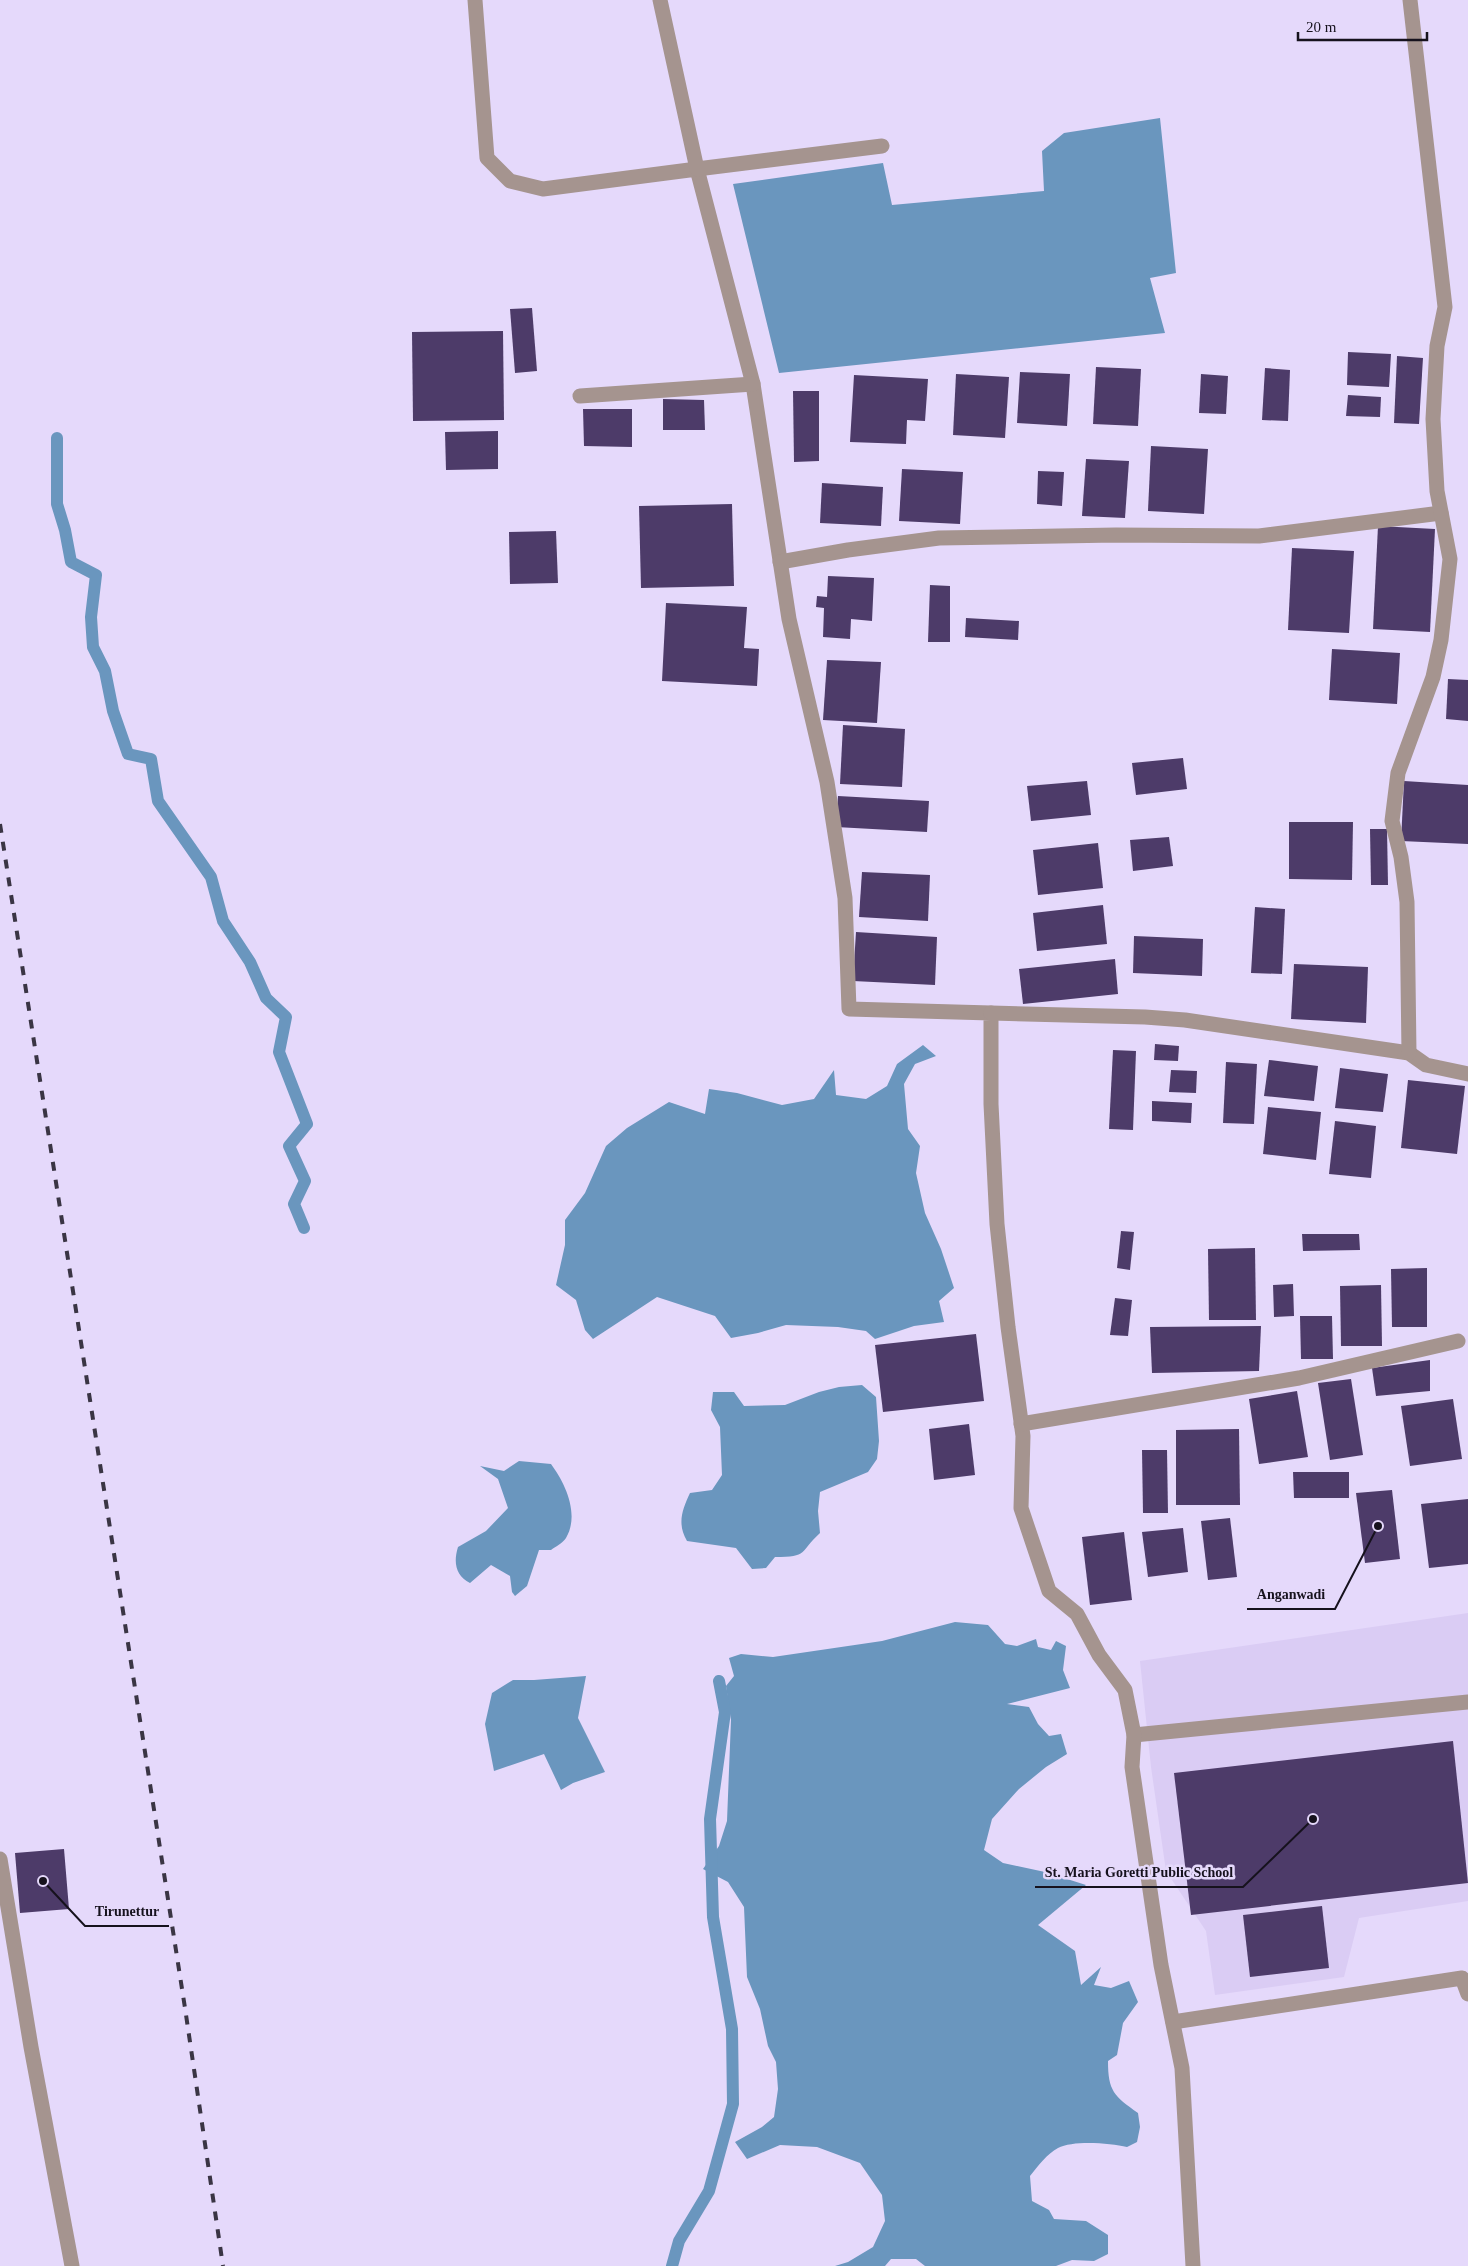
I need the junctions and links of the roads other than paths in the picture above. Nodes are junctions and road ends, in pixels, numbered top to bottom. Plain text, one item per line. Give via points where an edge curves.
1 (475, 0) edge
2 (660, 0) edge
3 (1410, 0) edge
4 (882, 146) dead end
5 (697, 169) junction
6 (753, 384) junction
7 (580, 396) dead end
8 (1441, 513) junction
9 (780, 562) junction
10 (990, 1014) junction
11 (1409, 1053) junction
12 (1468, 1074) edge
13 (1458, 1341) dead end
14 (1021, 1424) junction
15 (1468, 1702) edge
16 (1134, 1735) junction
17 (0, 1859) edge
18 (1468, 1994) edge
19 (1172, 2022) junction
20 (72, 2266) edge
21 (1193, 2266) edge

1 - 5 street via 487,158 510,181 543,189
2 - 5 street
3 - 8 street via 1445,307 1437,346 1433,419
4 - 5 street
5 - 6 street
6 - 7 street
6 - 9 street
8 - 9 street via 1259,536 939,538
8 - 11 street via 1450,559 1441,640 1433,678 1398,773 1392,821 1407,902
9 - 10 street via 789,619 827,782 845,898 848,1008
10 - 11 street via 1145,1016
10 - 14 street via 997,1224
11 - 12 street via 1426,1065
13 - 14 street via 1299,1378
14 - 16 street via 1021,1508 1049,1591 1076,1614 1099,1655 1125,1690
15 - 16 street
16 - 19 street via 1132,1768
17 - 20 street
18 - 19 street via 1462,1978
19 - 21 street via 1182,2068

